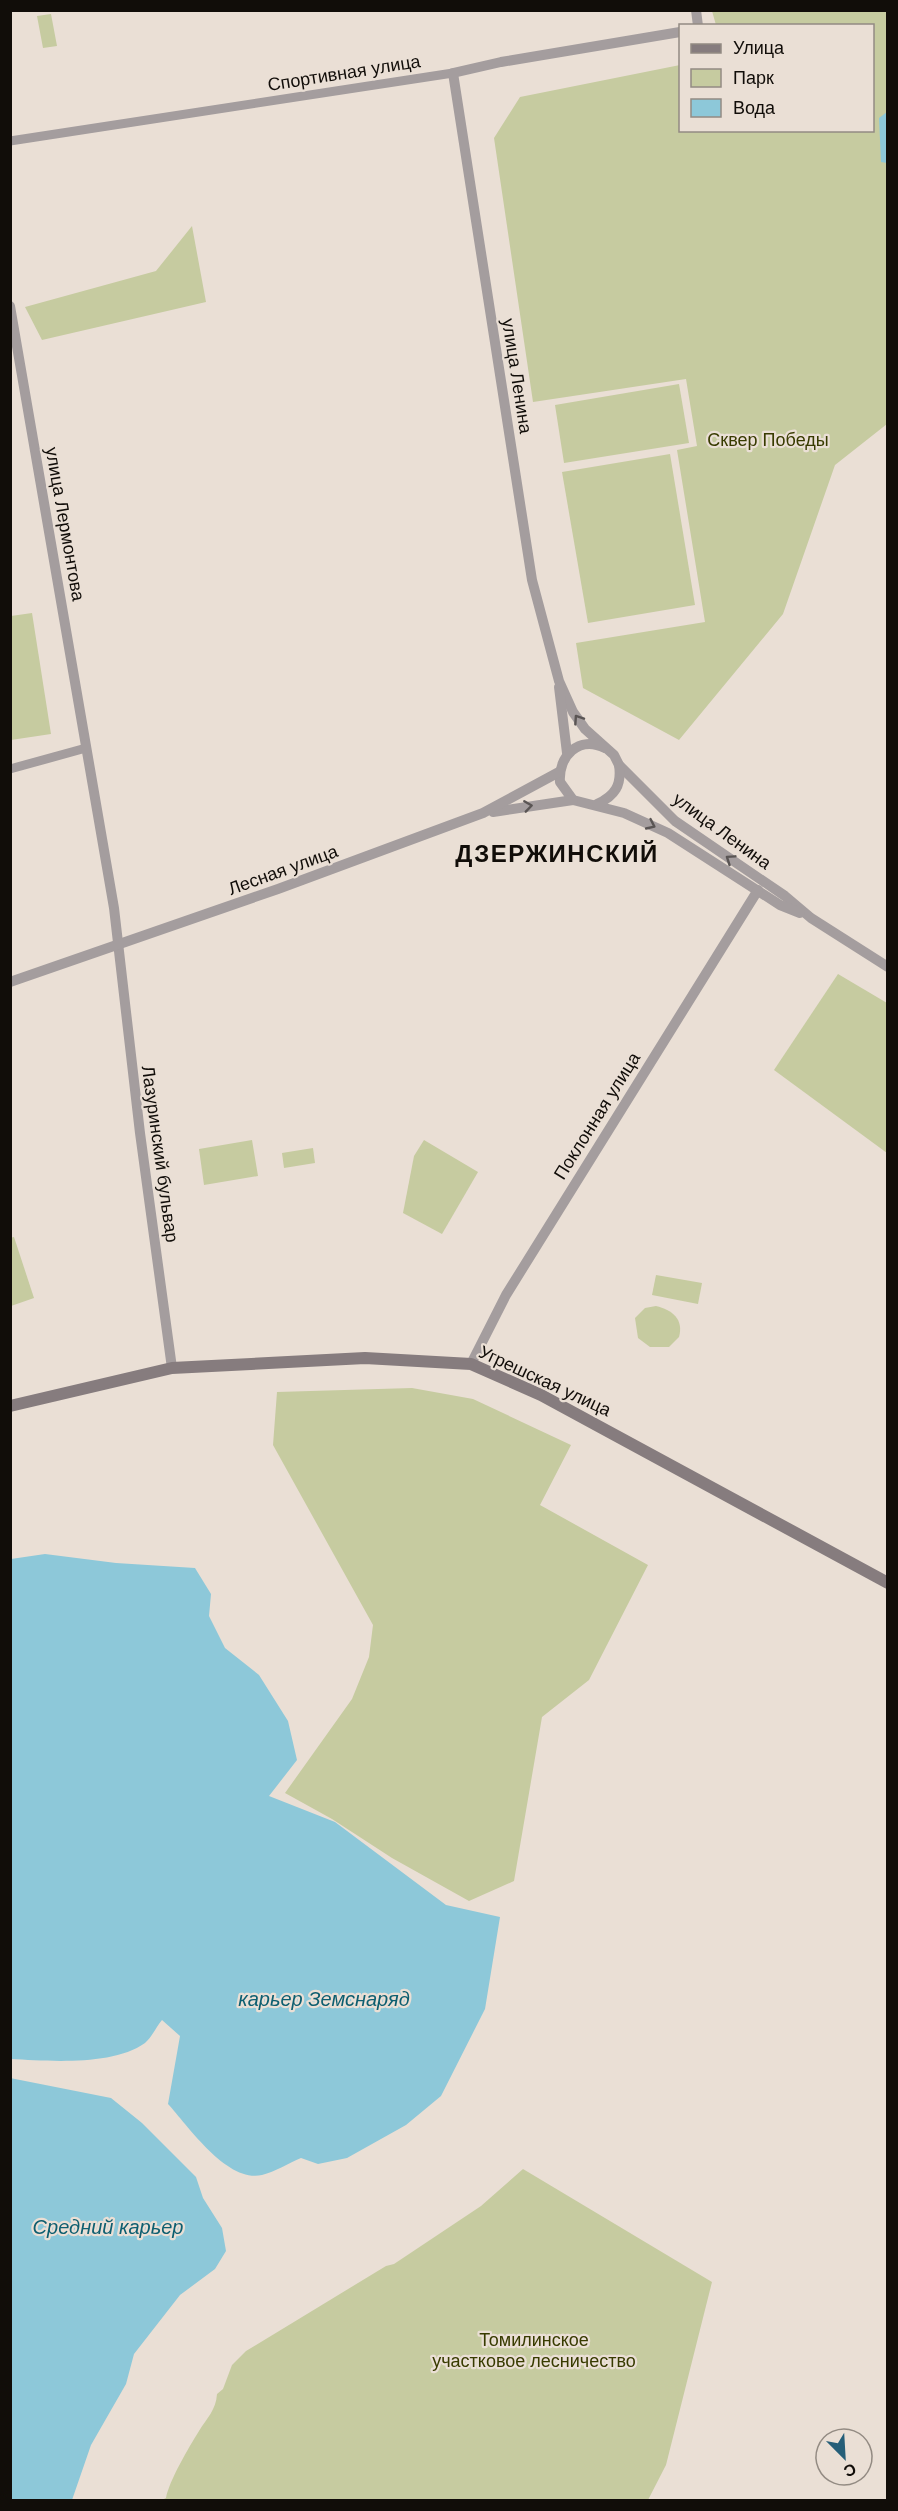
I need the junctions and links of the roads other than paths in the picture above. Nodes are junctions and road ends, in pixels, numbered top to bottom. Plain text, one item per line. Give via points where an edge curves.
1 (679, 32) edge
2 (453, 73) junction
3 (10, 141) edge
4 (10, 306) edge
5 (559, 681) junction
6 (86, 748) junction
7 (608, 750) junction
8 (567, 753) junction
9 (619, 765) junction
10 (10, 770) edge
11 (559, 772) junction
12 (573, 800) junction
13 (597, 804) junction
14 (483, 813) junction
15 (758, 890) junction
16 (811, 918) junction
17 (118, 945) junction
18 (888, 967) edge
19 (10, 982) edge
20 (471, 1364) junction
21 (172, 1368) junction
22 (10, 1406) edge
23 (888, 1583) edge

1 - 2 street, Спортивная улица
2 - 3 street, Спортивная улица
2 - 5 street, улица Ленина via 532,580
4 - 6 street, улица Лермонтова
7 -> 5 street, улица Ленина via 585,729
5 - 8 street, улица Ленина
6 - 10 street
6 - 17 street, улица Лермонтова
7 - 8 street via 585,744
7 - 9 street, улица Ленина
8 - 11 street, улица Ленина
9 - 13 street via 621,775 616,791
16 -> 9 street, улица Ленина via 675,821
11 - 12 street via 565,792
11 - 14 street, Лесная улица
12 - 13 street, улица Ленина
14 -> 12 street, улица Ленина
13 -> 15 street, улица Ленина via 668,833
14 - 17 street, Лесная улица
15 - 16 street, улица Ленина
15 - 20 street, Поклонная улица via 506,1295
16 - 18 street, улица Ленина
17 - 19 street, Лесная улица
17 - 21 street, Лазуринский бульвар
20 - 21 main road, Угрешская улица via 364,1358
20 - 23 main road, Угрешская улица via 541,1395
21 - 22 main road, Угрешская улица

